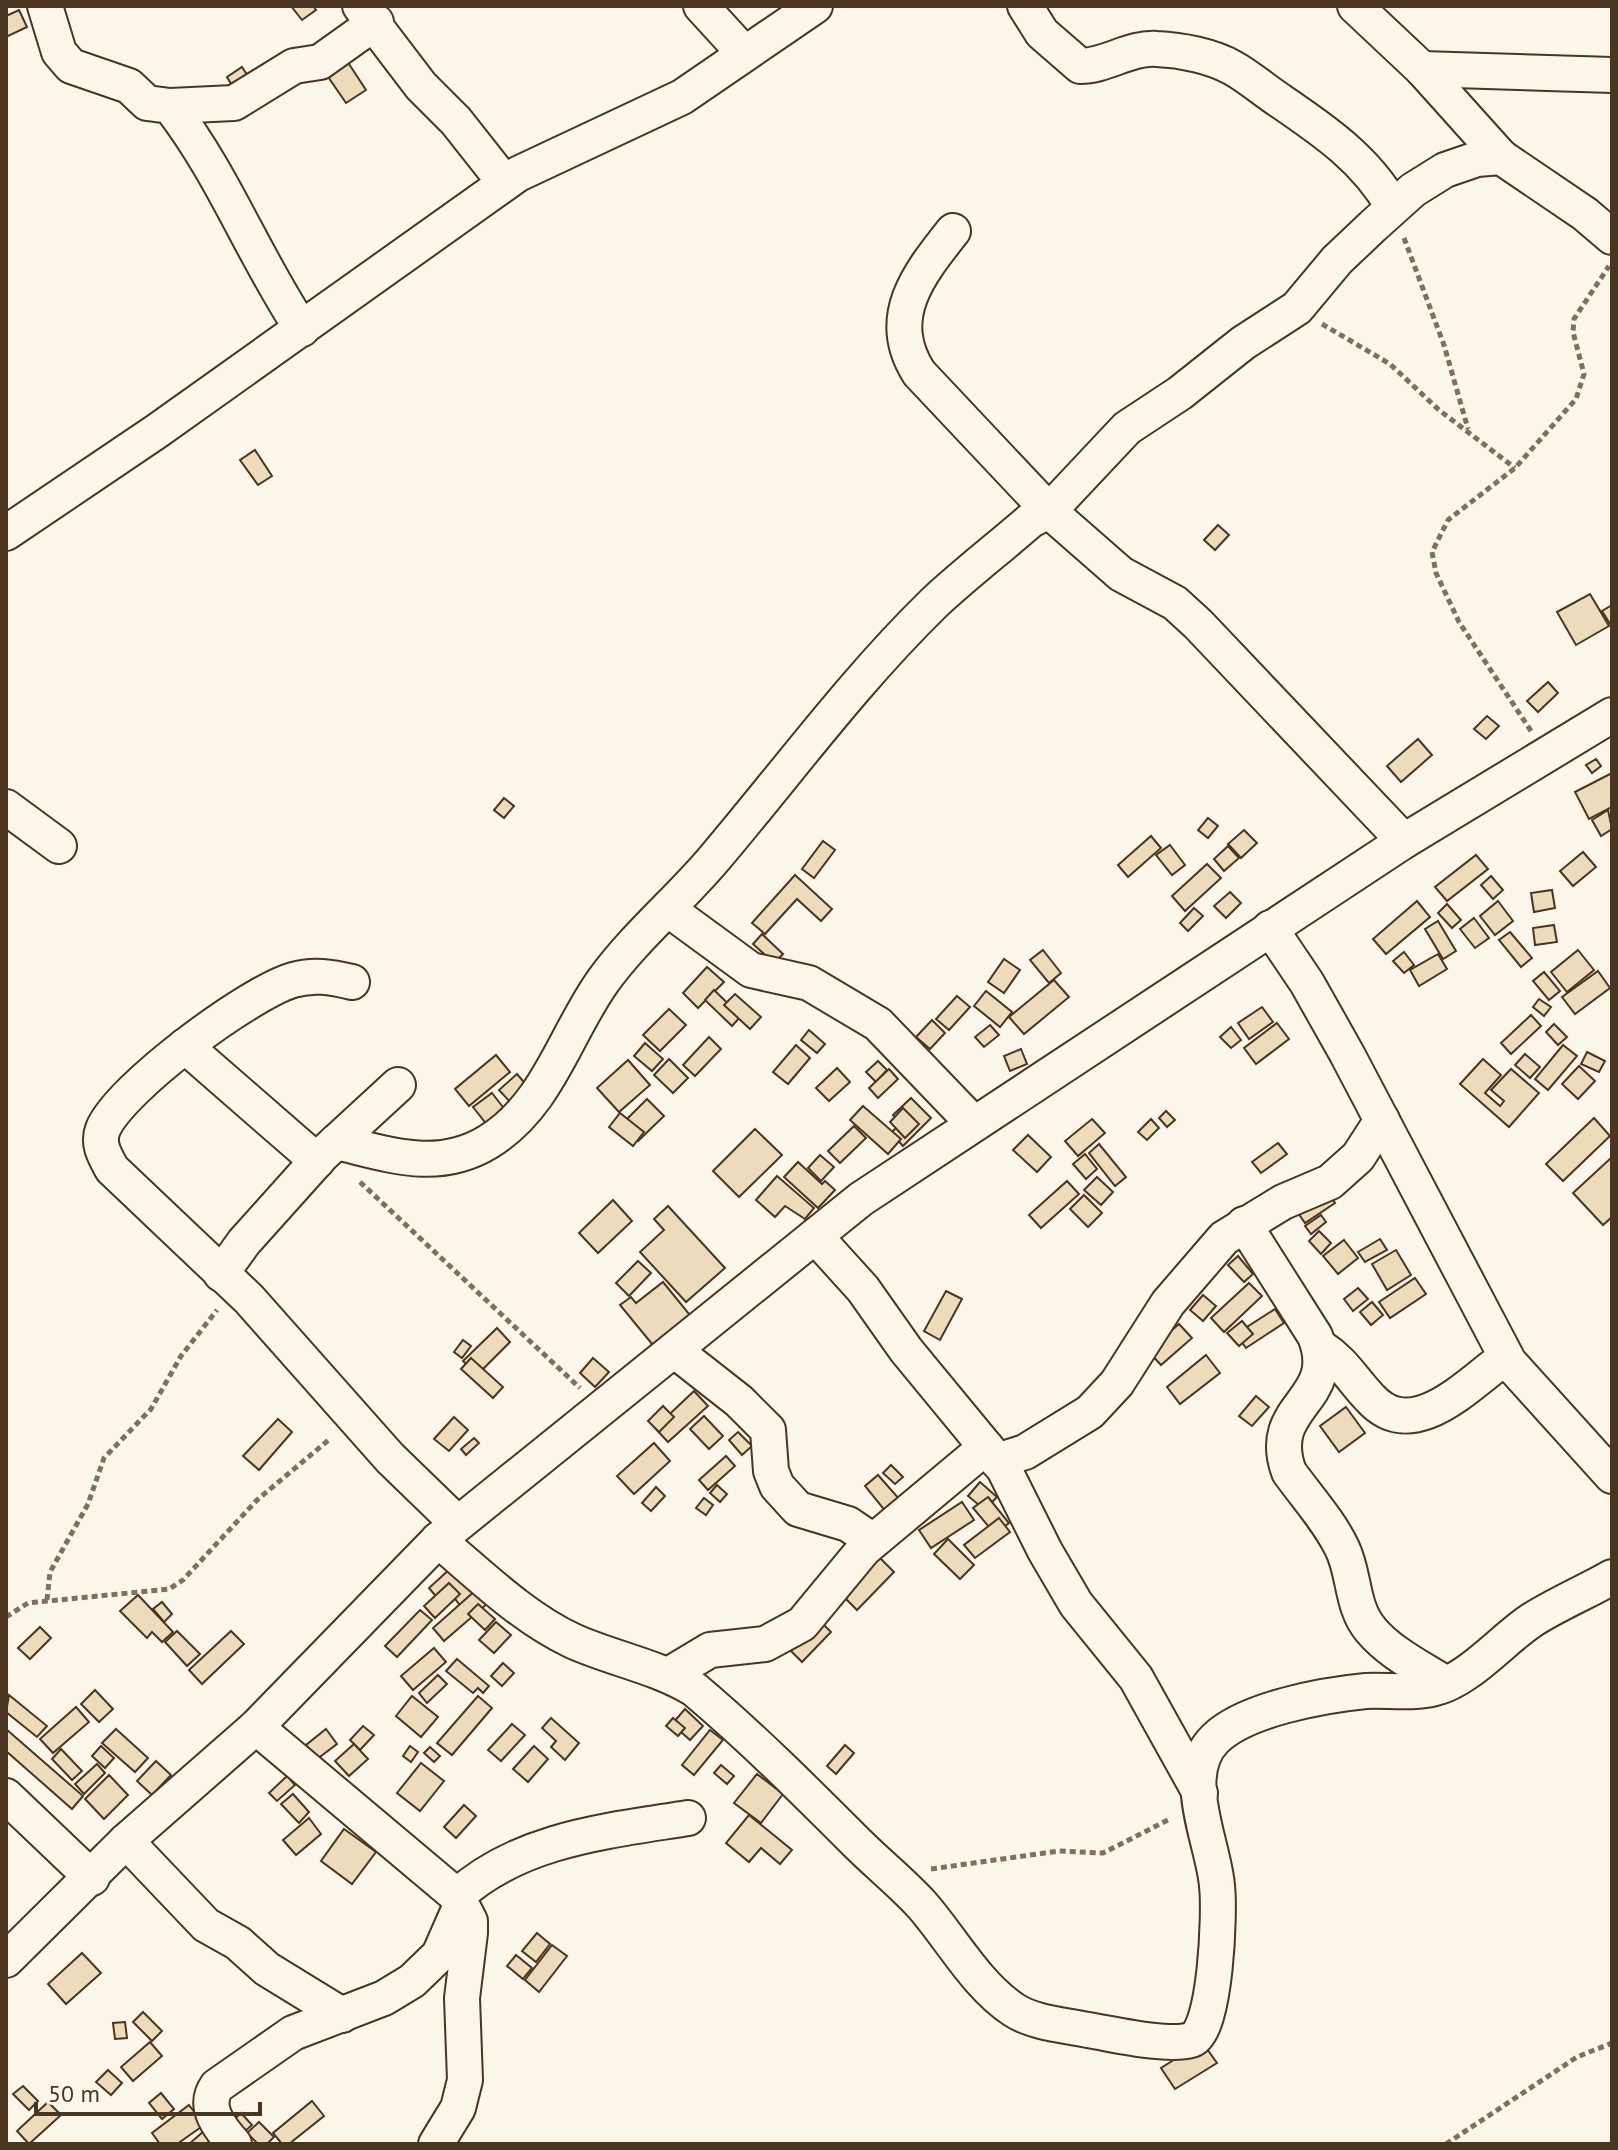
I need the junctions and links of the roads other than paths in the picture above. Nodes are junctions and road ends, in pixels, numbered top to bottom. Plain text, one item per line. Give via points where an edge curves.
1 (45, 6) edge
2 (701, 6) edge
3 (815, 6) edge
4 (1025, 6) edge
5 (1355, 6) edge
6 (368, 14) edge
7 (744, 53) junction
8 (1422, 69) junction
9 (1612, 75) edge
10 (170, 106) junction
11 (1501, 157) junction
12 (505, 183) junction
13 (1393, 207) junction
14 (953, 231) dead end
15 (1612, 237) edge
16 (302, 329) junction
17 (1049, 511) junction
18 (6, 533) edge
19 (1612, 715) edge
20 (6, 807) edge
21 (1404, 841) junction
22 (59, 846) dead end
23 (669, 910) junction
24 (1270, 928) junction
25 (352, 982) dead end
26 (185, 1046) junction
27 (398, 1085) dead end
28 (1382, 1120) junction
29 (974, 1124) junction
30 (326, 1151) junction
31 (1244, 1224) junction
32 (815, 1236) junction
33 (227, 1278) junction
34 (1319, 1346) junction
35 (674, 1350) junction
36 (1506, 1357) junction
37 (992, 1454) junction
38 (1612, 1476) edge
39 (448, 1532) junction
40 (873, 1541) junction
41 (1612, 1577) edge
42 (670, 1674) junction
43 (1446, 1684) junction
44 (256, 1727) junction
45 (6, 1796) edge
46 (1201, 1796) junction
47 (688, 1818) dead end
48 (126, 1841) junction
49 (92, 1878) junction
50 (459, 1900) junction
51 (6, 1960) edge
52 (342, 2015) junction
53 (234, 2144) edge
54 (436, 2144) edge

1 - 10 street via 59,52 71,66 129,86 147,103
2 - 7 street
3 - 7 street
4 - 13 street via 1042,33 1080,66 1159,49 1233,68 1320,126 1367,168
5 - 8 street
6 - 10 street via 320,62 294,66 234,103
6 - 12 street via 421,86
7 - 12 street via 682,97
8 - 9 street
8 - 11 street
10 - 16 street via 195,139 270,281
11 - 13 street via 1445,170
11 - 15 street
12 - 16 street
13 - 17 street via 1337,260 1297,308 1127,428
14 - 17 street via 918,275 904,324 906,352 919,373
16 - 18 street
17 - 21 street via 1121,574 1175,603 1198,624
17 - 23 street via 1031,520 934,604 779,776
19 - 21 street
20 - 22 street
21 - 24 street
23 - 29 street via 751,970 809,983 878,1024
23 - 30 street via 604,980 535,1100 489,1141 468,1152 411,1161
24 - 28 street via 1307,983
24 - 29 street
25 - 26 street via 308,976 268,989
26 - 30 street
26 - 33 street via 118,1106 103,1127 101,1149 112,1169
27 - 30 street
28 - 31 street via 1358,1157 1337,1177
28 - 36 street
29 - 32 street
30 - 33 street via 244,1242
31 - 34 street
31 - 37 street via 1224,1238 1168,1303 1117,1383 1090,1412 1025,1452
32 - 35 street
32 - 37 street
33 - 39 street via 390,1458
34 - 36 street via 1341,1360 1382,1410 1398,1417 1432,1410
34 - 43 street via 1323,1355 1318,1382 1291,1414 1284,1459 1342,1547 1370,1629
35 - 39 street
35 - 40 street via 768,1430 771,1471 798,1509 848,1524
36 - 38 street
37 - 40 street
37 - 46 street via 1076,1604 1136,1678
39 - 42 street via 533,1617 572,1641
39 - 44 street
40 - 42 street via 802,1624 783,1637 710,1650
41 - 43 street via 1532,1620
42 - 46 street via 720,1711 890,1873 995,1993 1015,2011 1043,2021 1105,2033 1192,2040 1208,2016 1218,1891
43 - 46 street via 1413,1692 1347,1693 1252,1716 1211,1742 1202,1760
44 - 48 street
44 - 50 street
45 - 49 street
47 - 50 street via 544,1846 492,1869
48 - 49 street
48 - 52 street via 206,1925
49 - 51 street
50 - 52 street via 430,1966 384,1998
50 - 54 street via 470,1921 462,1998 465,2080 458,2108
52 - 53 street via 293,2033 217,2086 211,2105

